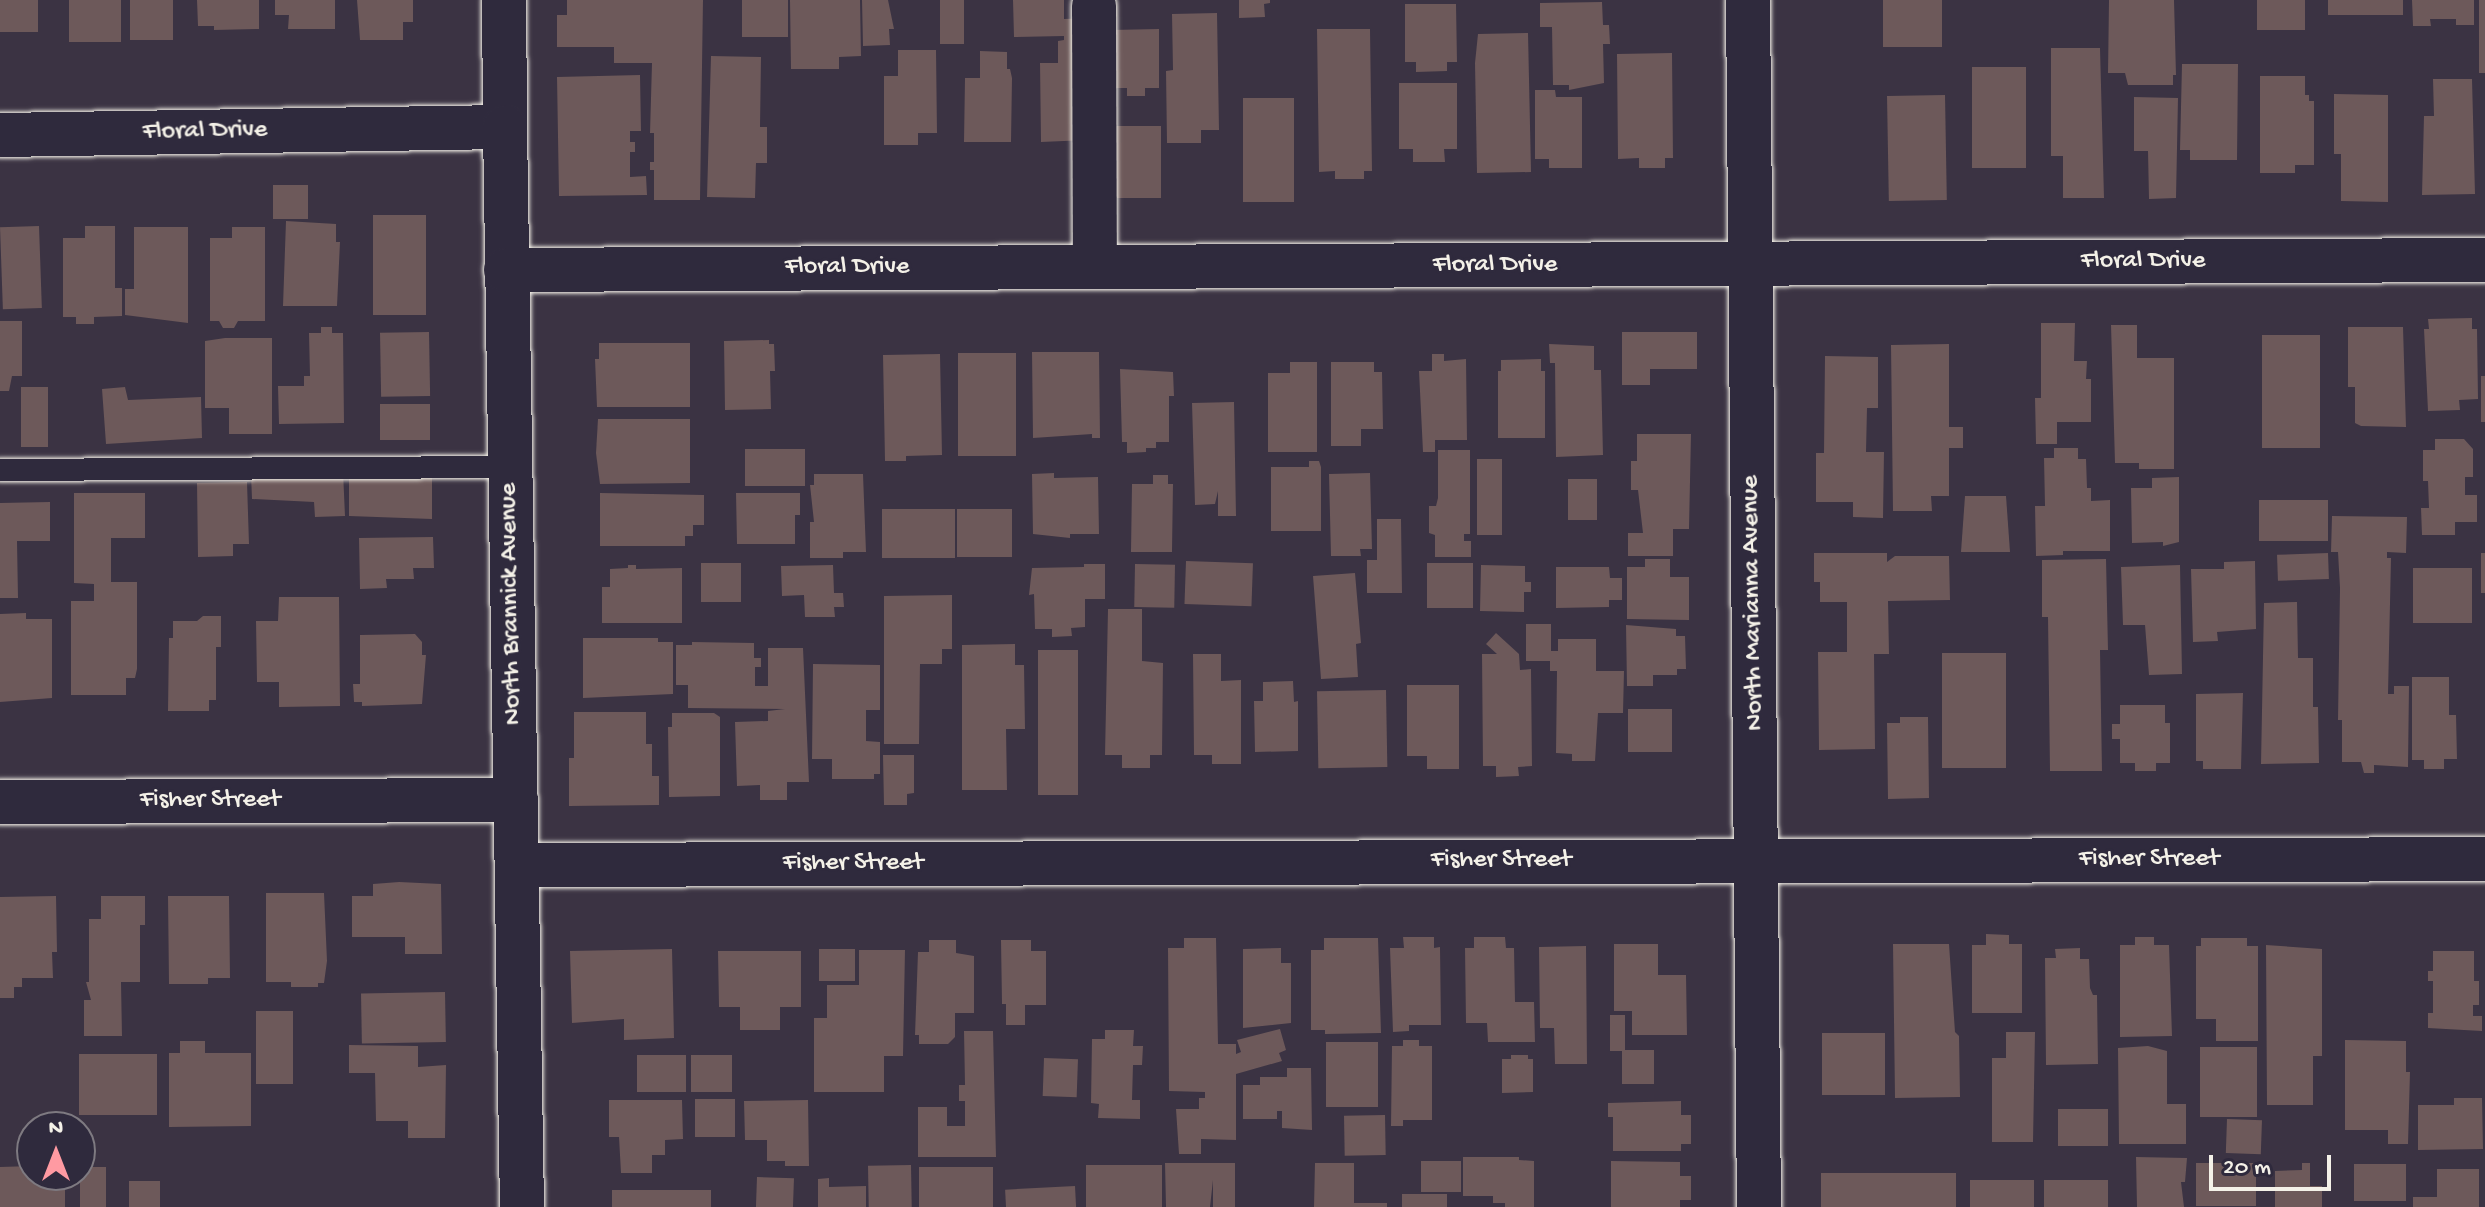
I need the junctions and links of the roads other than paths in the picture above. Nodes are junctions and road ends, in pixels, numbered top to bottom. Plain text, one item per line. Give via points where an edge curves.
1 (504, 0) edge
2 (1748, 0) edge
3 (1094, 6) dead end
4 (505, 127) junction
5 (0, 135) edge
6 (2485, 260) edge
7 (1749, 265) junction
8 (1095, 267) junction
9 (506, 270) junction
10 (510, 467) junction
11 (0, 470) edge
12 (516, 800) junction
13 (0, 802) edge
14 (2485, 859) edge
15 (1758, 861) junction
16 (518, 865) junction
17 (522, 1207) edge
18 (1759, 1207) edge

1 - 4 street, North Brannick Avenue
2 - 7 street, North Marianna Avenue
3 - 8 street
4 - 5 street, Floral Drive
4 - 9 street, North Brannick Avenue
6 - 7 street, Floral Drive
7 - 8 street, Floral Drive
7 - 15 street, North Marianna Avenue
8 - 9 street, Floral Drive
9 - 10 street, North Brannick Avenue
10 - 11 lane
10 - 12 street, North Brannick Avenue
12 - 13 street, Fisher Street
12 - 16 street, North Brannick Avenue
14 - 15 street, Fisher Street
15 - 16 street, Fisher Street
15 - 18 street, North Marianna Avenue
16 - 17 street, North Brannick Avenue

